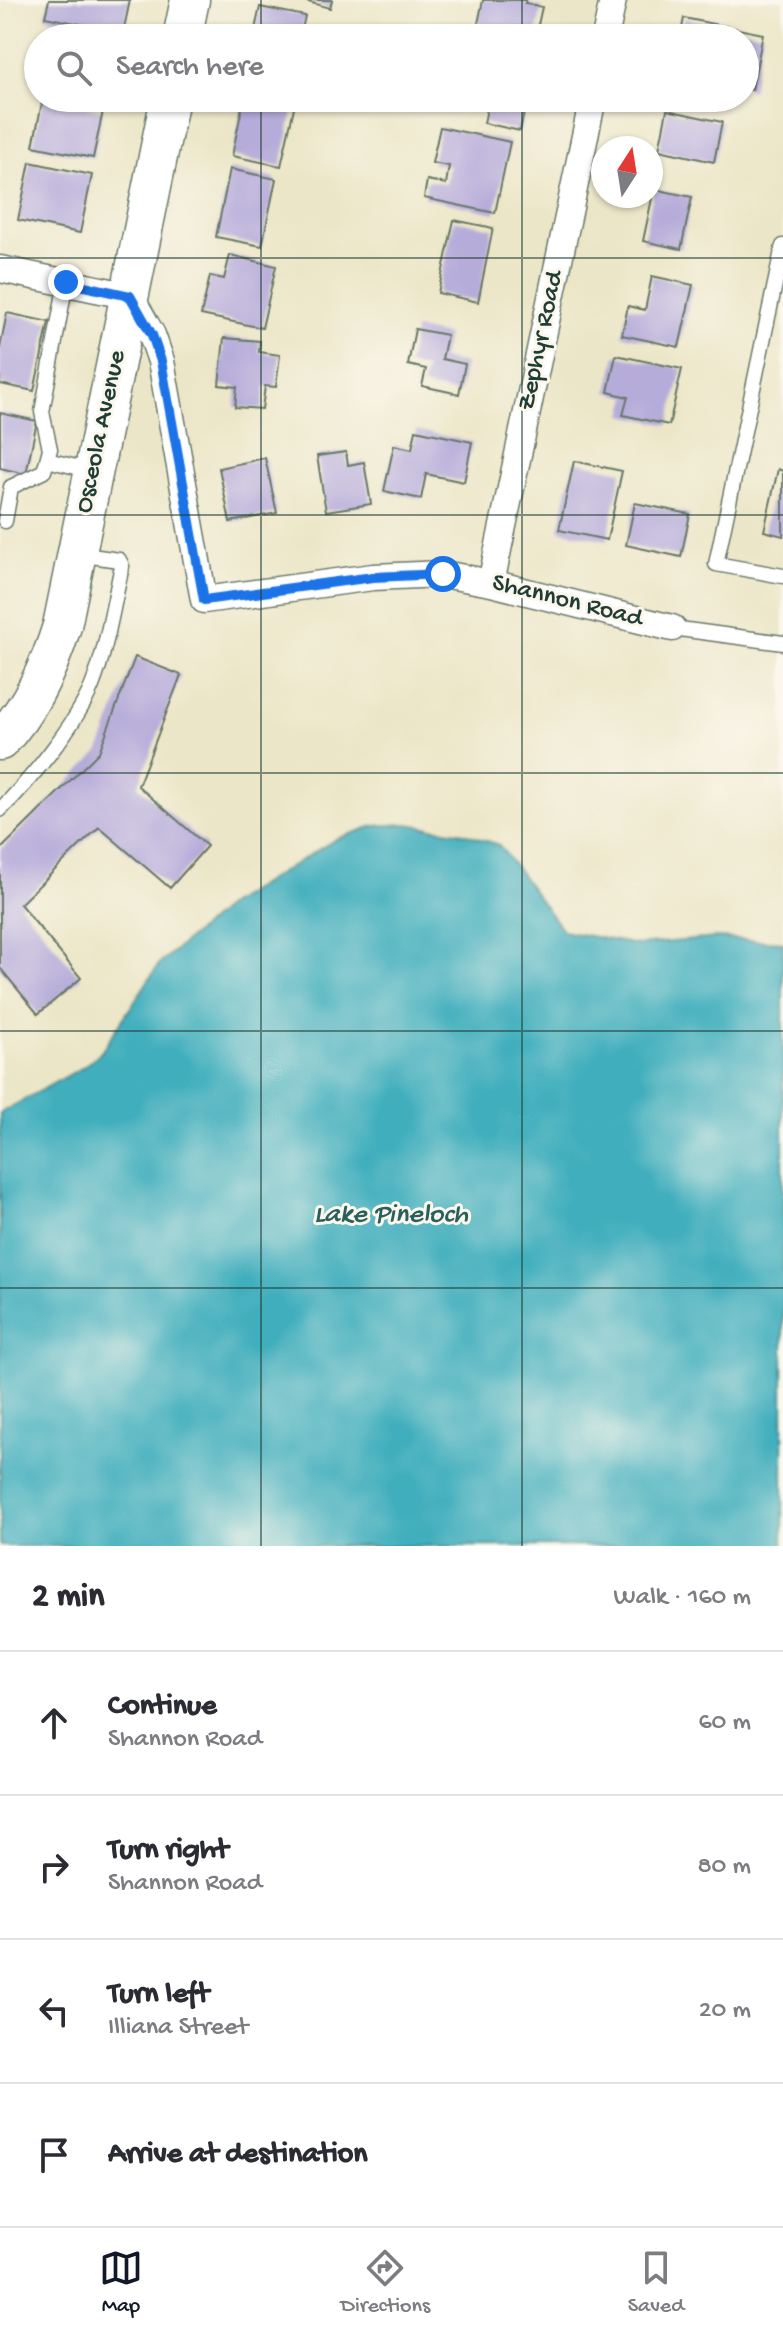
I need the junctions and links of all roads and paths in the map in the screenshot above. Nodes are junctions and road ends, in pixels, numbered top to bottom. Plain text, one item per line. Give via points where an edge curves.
1 (190, 0) edge
2 (613, 0) edge
3 (185, 24) edge
4 (608, 24) edge
5 (167, 112) edge
6 (590, 112) edge
7 (783, 246) edge
8 (0, 269) edge
9 (66, 282) junction
10 (130, 296) junction
11 (47, 460) junction
12 (94, 471) junction
13 (5, 521) dead end
14 (77, 554) junction
15 (783, 576) edge
16 (491, 583) junction
17 (672, 628) joint
18 (783, 643) edge
19 (0, 741) edge
20 (0, 810) edge

1 - 3 street
2 - 4 street
5 - 10 street, Osceola Avenue
6 - 16 street, Zephyr Road
7 - 15 lane via 716,564
8 - 9 street
9 - 10 street
9 - 11 lane via 42,412 50,449
10 - 12 street, Osceola Avenue
10 - 16 street, Shannon Road via 161,361 204,600 373,577 443,574
11 - 12 lane
11 - 13 lane via 44,471 11,487
12 - 14 street, Osceola Avenue
14 - 19 street, Osceola Avenue via 50,660
14 - 20 lane via 119,560 122,566 108,632 91,687 60,741
16 - 17 street, Shannon Road
17 - 18 lane

